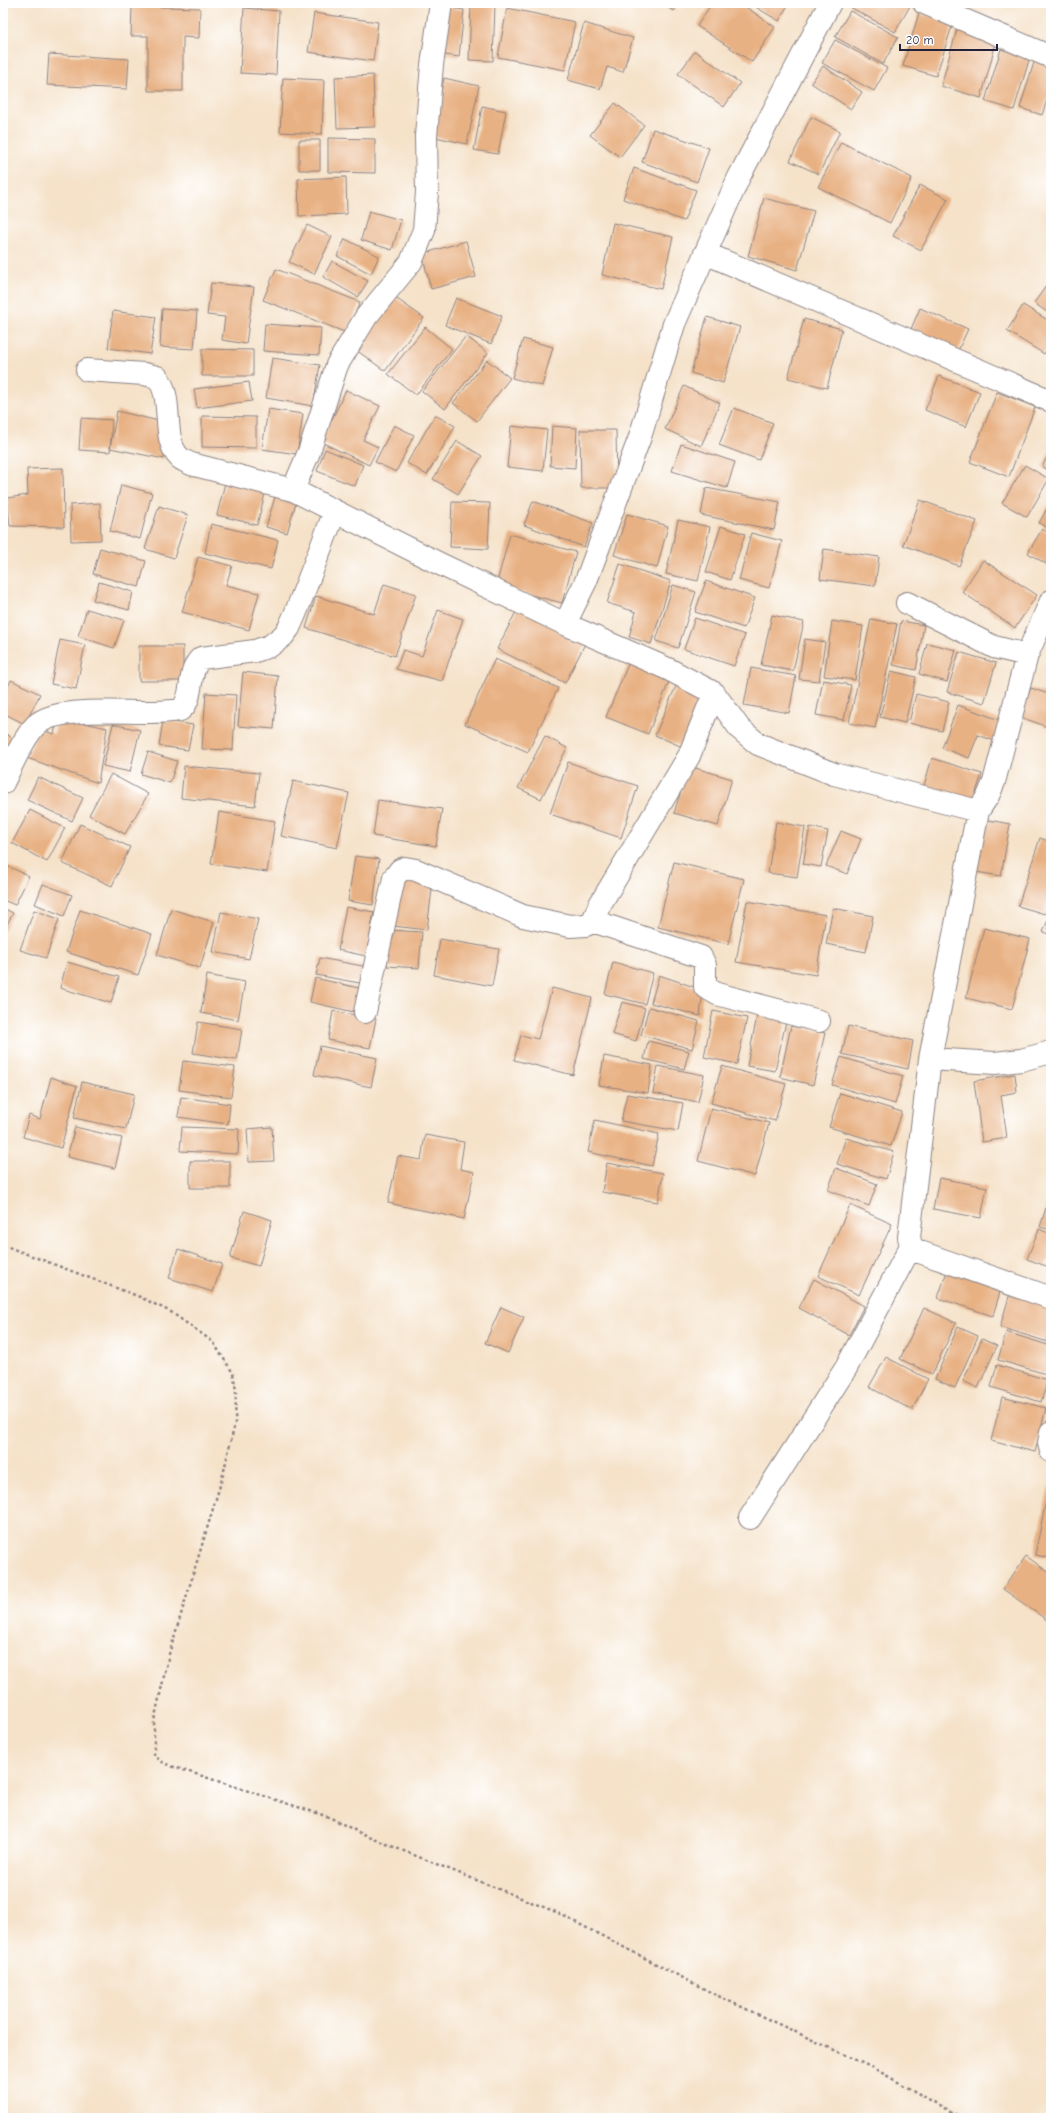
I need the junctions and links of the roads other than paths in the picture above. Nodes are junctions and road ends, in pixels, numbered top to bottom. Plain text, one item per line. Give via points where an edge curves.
1 (441, 3) edge
2 (830, 3) edge
3 (924, 3) edge
4 (1051, 57) edge
5 (705, 253) junction
6 (87, 370) dead end
7 (1051, 401) edge
8 (293, 490) junction
9 (335, 511) junction
10 (1051, 601) edge
11 (906, 603) dead end
12 (565, 624) junction
13 (1027, 655) junction
14 (714, 693) junction
15 (3, 783) edge
16 (978, 811) junction
17 (593, 921) junction
18 (364, 1012) dead end
19 (819, 1021) dead end
20 (1051, 1052) edge
21 (930, 1059) junction
22 (911, 1246) junction
23 (1051, 1298) edge
24 (1051, 1432) edge
25 (1051, 1451) edge
26 (750, 1518) dead end

1 - 8 street via 426,136 427,192 424,230 410,262 366,317 337,366 309,452
2 - 5 street via 738,177
3 - 4 street
5 - 7 street
5 - 12 street via 674,324 640,437 586,581
6 - 8 street via 158,377 163,386 171,441 180,458 209,470
8 - 9 street
9 - 12 street
9 - 15 street via 296,612 283,636 270,646 255,651 201,658 193,670 186,704 180,710 66,714 40,722 28,736
10 - 13 street
11 - 13 street via 994,647
12 - 14 street via 668,669
13 - 16 street via 994,782
14 - 16 street via 740,729 758,744 834,774
14 - 17 street via 689,756 599,906
16 - 21 street
17 - 18 street via 586,925 574,926 523,916 429,874 405,868 394,878
17 - 19 street via 701,957 705,965 705,987 717,994
20 - 21 street via 1021,1060 995,1062
21 - 22 street via 908,1231
22 - 23 street via 930,1256
22 - 26 street via 846,1368
24 - 25 street

